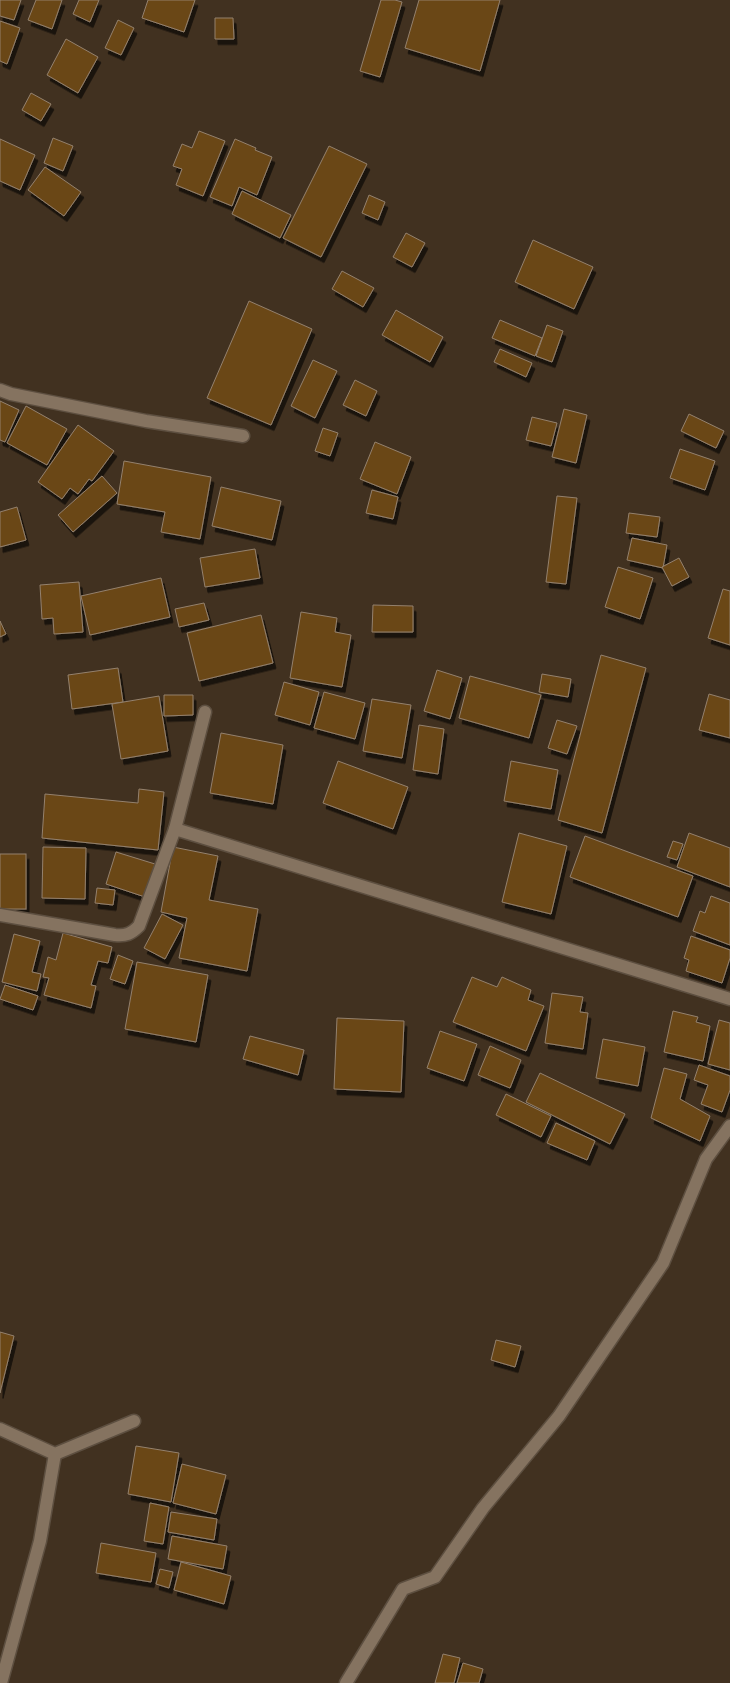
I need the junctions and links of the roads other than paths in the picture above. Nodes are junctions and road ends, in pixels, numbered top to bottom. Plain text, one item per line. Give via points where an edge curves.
1 (0, 390) edge
2 (243, 436) dead end
3 (205, 712) dead end
4 (175, 829) junction
5 (0, 915) edge
6 (730, 999) edge
7 (730, 1126) edge
8 (134, 1422) dead end
9 (0, 1429) edge
10 (56, 1454) junction
11 (1, 1683) edge
12 (346, 1683) edge

1 - 2 street via 146,421
3 - 4 street
4 - 5 street via 139,926 127,936
4 - 6 street
7 - 12 street via 706,1159 663,1263 559,1416 483,1508 435,1576 403,1589
8 - 10 street
9 - 10 street
10 - 11 street via 40,1541

